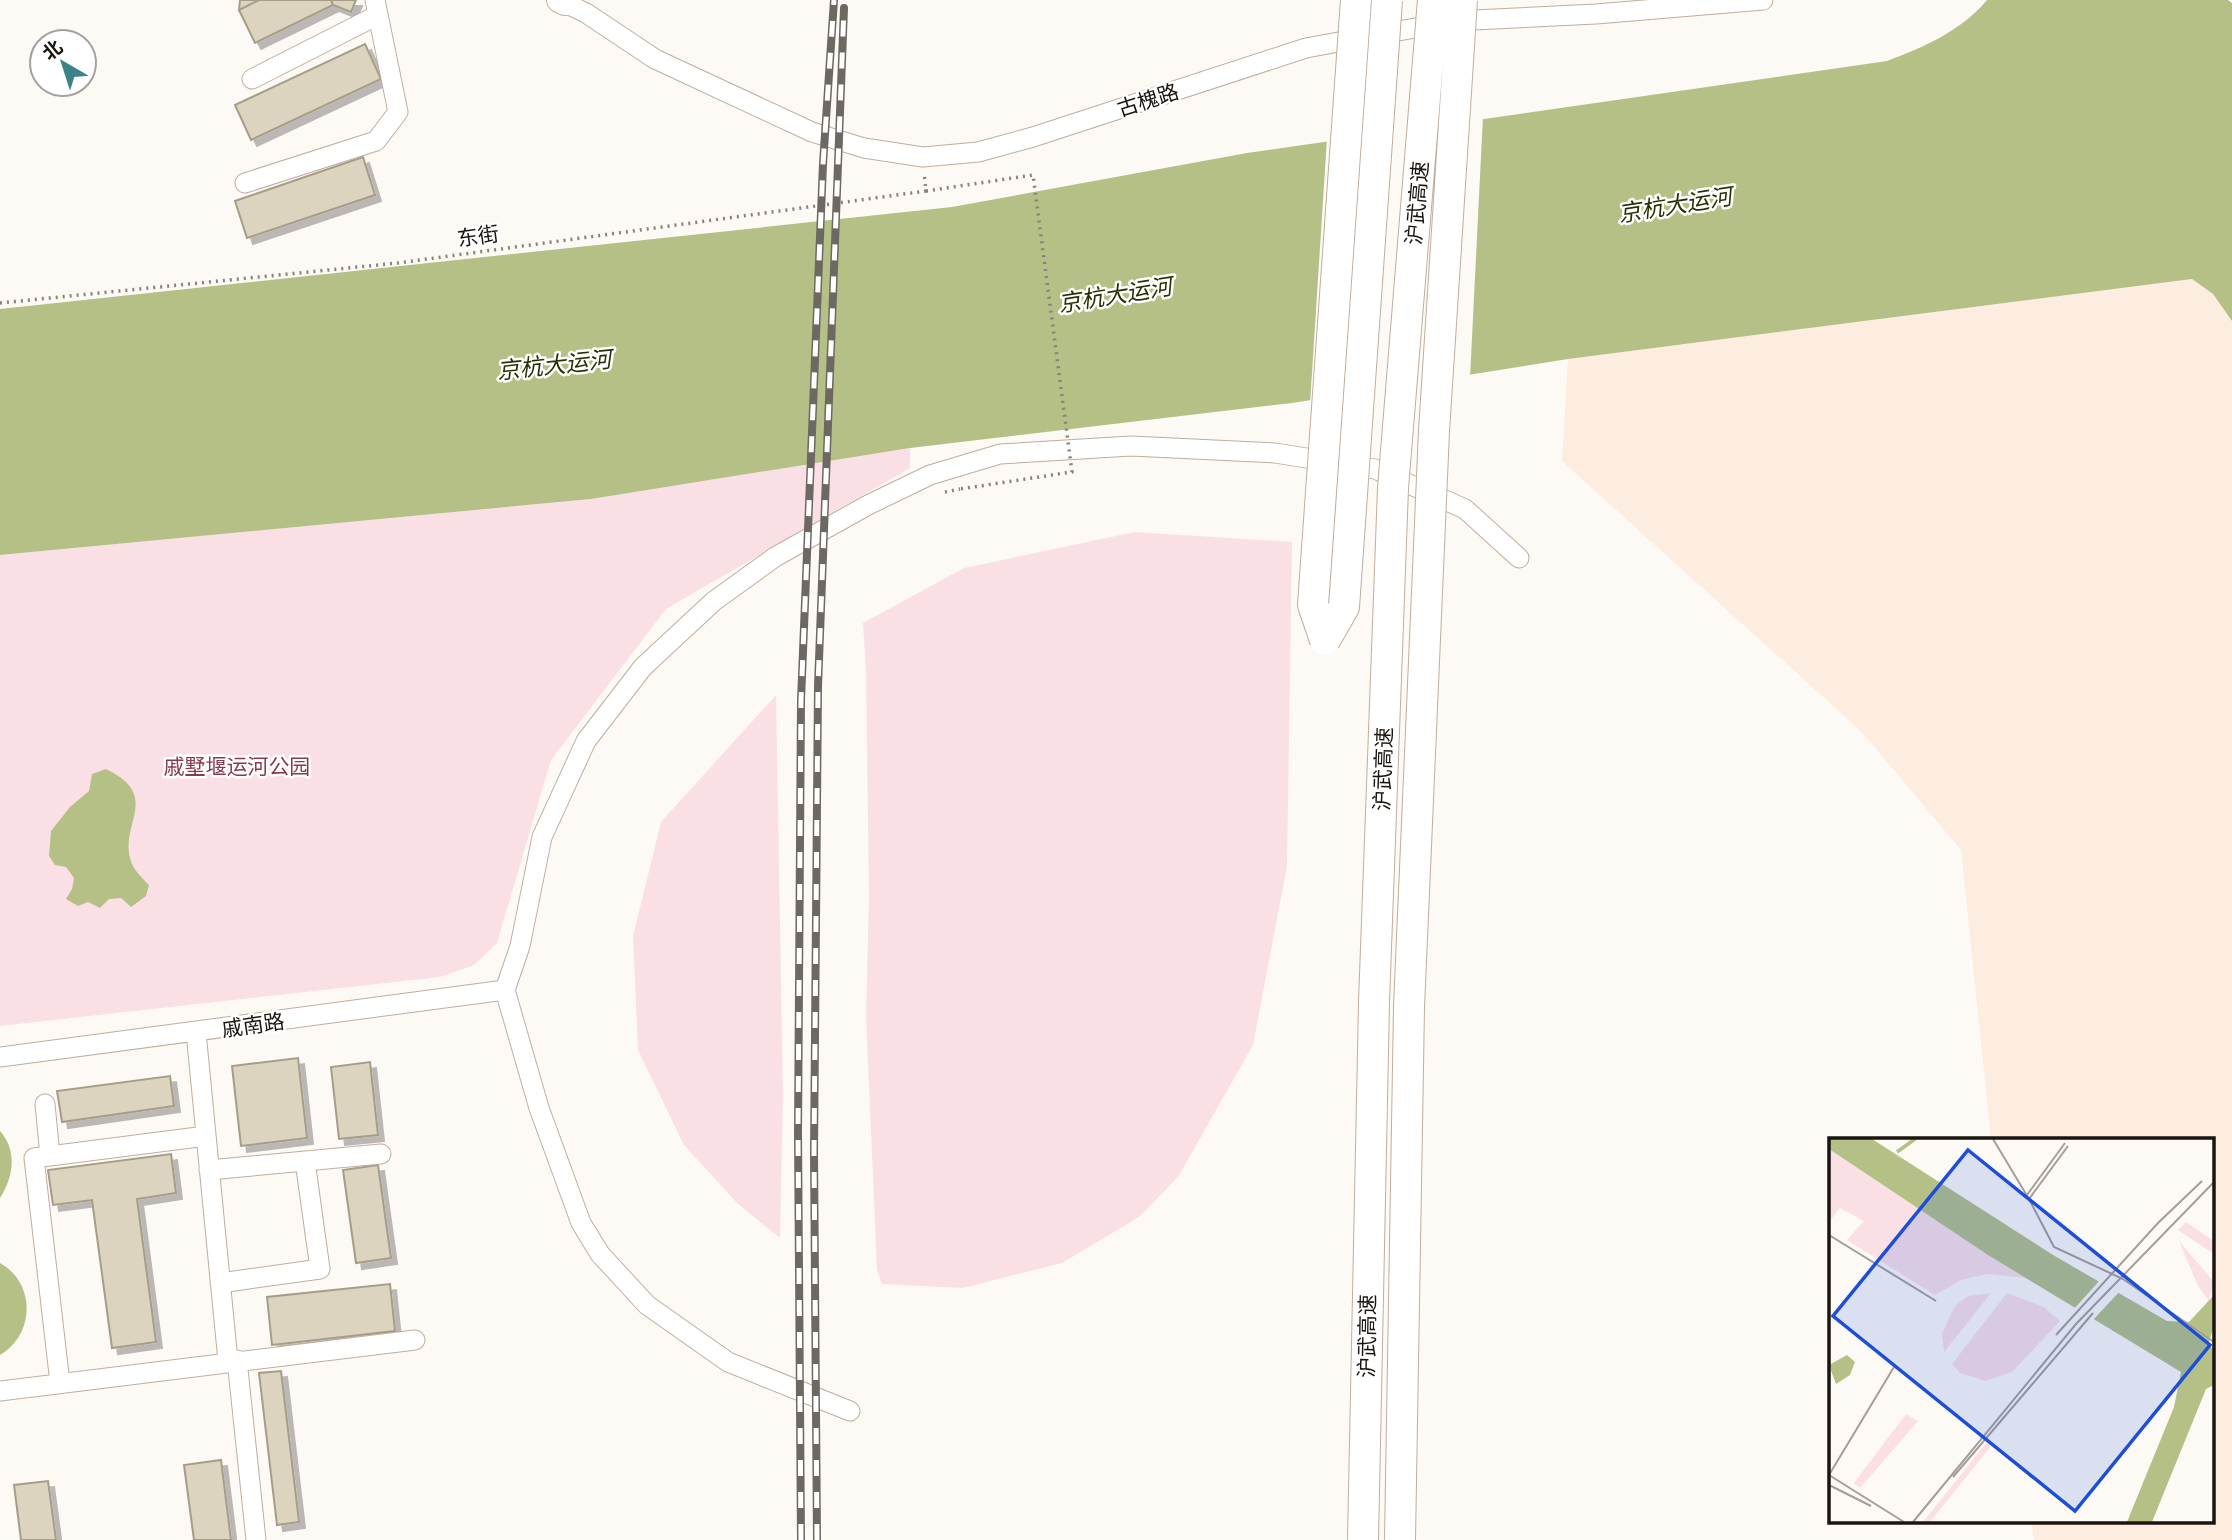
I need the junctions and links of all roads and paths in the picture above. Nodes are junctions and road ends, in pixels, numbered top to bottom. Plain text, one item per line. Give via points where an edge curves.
1 (1356, 0) edge
2 (1387, 0) edge
3 (1433, 0) edge
4 (1462, 0) edge
5 (1763, 0) edge
6 (563, 1) edge
7 (377, 8) edge
8 (252, 79) dead end
9 (923, 157) junction
10 (246, 183) dead end
11 (926, 191) junction
12 (0, 303) edge
13 (960, 489) dead end
14 (1519, 558) dead end
15 (505, 990) junction
16 (196, 1032) junction
17 (0, 1057) edge
18 (45, 1104) dead end
19 (206, 1136) junction
20 (380, 1154) dead end
21 (50, 1156) junction
22 (305, 1161) junction
23 (209, 1170) junction
24 (220, 1283) junction
25 (415, 1340) dead end
26 (232, 1361) junction
27 (60, 1383) junction
28 (0, 1391) edge
29 (850, 1411) dead end
30 (256, 1540) edge
31 (1363, 1540) edge
32 (1400, 1540) edge

1 - 2 highway, 沪武高速, bridge via 1313,606 1325,640 1344,607
3 - 31 highway, 沪武高速, bridge via 1394,488 1374,1002
4 - 32 highway, 沪武高速, bridge via 1434,431 1409,1007
5 - 9 street, 古槐路 via 1596,15 1452,21 1306,48 1033,137 978,152
6 - 9 street, 古槐路 via 655,60 812,132 864,148
7 - 8 street
7 - 10 street via 398,112 376,141
9 - 11 path
11 - 12 path, 东街 via 398,262
11 - 13 path, 东街, bridge via 1033,175 1072,472
14 - 15 street via 1465,509 1375,468 1275,453 1131,446 1000,454 930,475 775,557 713,601 643,667 586,741 542,837 520,946
15 - 16 street, 戚南路
15 - 29 street via 539,1108 581,1223 600,1254 647,1304 728,1363
16 - 17 street, 戚南路
16 - 19 street
18 - 21 street
19 - 21 street
19 - 23 street
20 - 22 street
21 - 27 street via 34,1158
22 - 23 street
22 - 24 street via 320,1269
23 - 24 street
24 - 26 street
25 - 26 street
26 - 27 street
26 - 30 street
27 - 28 street

